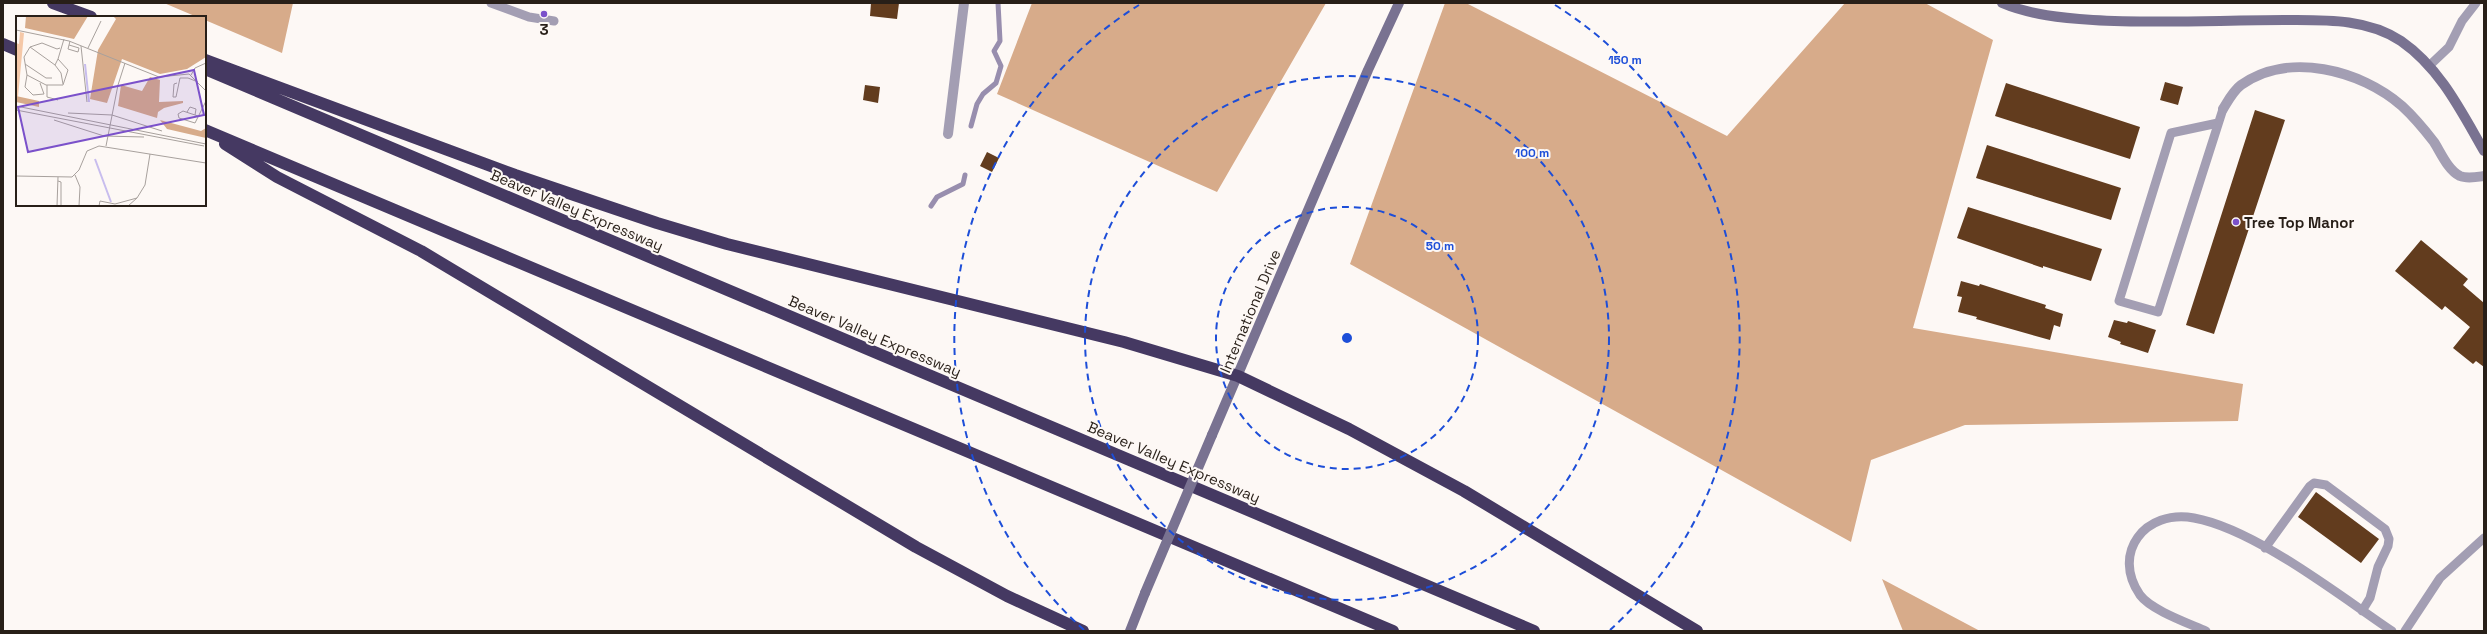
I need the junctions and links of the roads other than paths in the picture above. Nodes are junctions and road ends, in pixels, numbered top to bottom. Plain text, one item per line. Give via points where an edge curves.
1 (52, 3) edge
2 (491, 3) edge
3 (964, 3) edge
4 (1399, 3) edge
5 (2002, 3) edge
6 (2476, 3) edge
7 (81, 16) edge
8 (88, 16) edge
9 (554, 20) dead end
10 (3, 44) edge
11 (16, 50) edge
12 (206, 60) edge
13 (2430, 65) junction
14 (206, 69) edge
15 (2223, 109) joint
16 (2218, 123) junction
17 (206, 131) edge
18 (206, 132) edge
19 (948, 134) dead end
20 (2483, 146) edge
21 (2484, 176) edge
22 (1238, 376) junction
23 (2484, 538) edge
24 (2265, 548) junction
25 (2362, 611) junction
26 (1083, 631) edge
27 (1130, 631) edge
28 (1392, 631) edge
29 (1534, 631) edge
30 (1697, 631) edge
31 (2206, 631) edge
32 (2392, 631) edge
33 (2405, 631) edge

1 - 7 highway
1 - 8 highway
2 - 9 lane via 529,17
3 - 19 street
4 - 22 street, International Drive
5 - 13 street via 2035,13 2153,24 2315,20 2359,24 2388,34
6 - 13 lane via 2462,21 2449,47
10 - 11 highway
12 - 22 highway via 515,175 657,223 727,244 1124,342
13 - 20 street
14 - 29 highway, Beaver Valley Expressway
15 - 16 lane
15 - 21 street via 2240,86 2269,71 2299,68 2333,72 2373,86 2401,106 2424,130 2448,164 2460,176
16 - 16 lane via 2171,133 2119,301 2158,312
17 - 28 highway
18 - 26 highway via 277,177 421,251 916,547 1007,596
22 - 27 street, International Drive, bridge
22 - 30 highway via 1349,429 1464,491
23 - 33 lane via 2440,578
24 - 25 lane
24 - 25 lane via 2310,486 2314,483 2326,485 2385,529 2388,534 2388,546 2378,567 2370,598
24 - 31 lane via 2217,525 2194,518 2163,518 2151,523 2140,533 2130,564 2140,594 2156,608
25 - 32 lane

